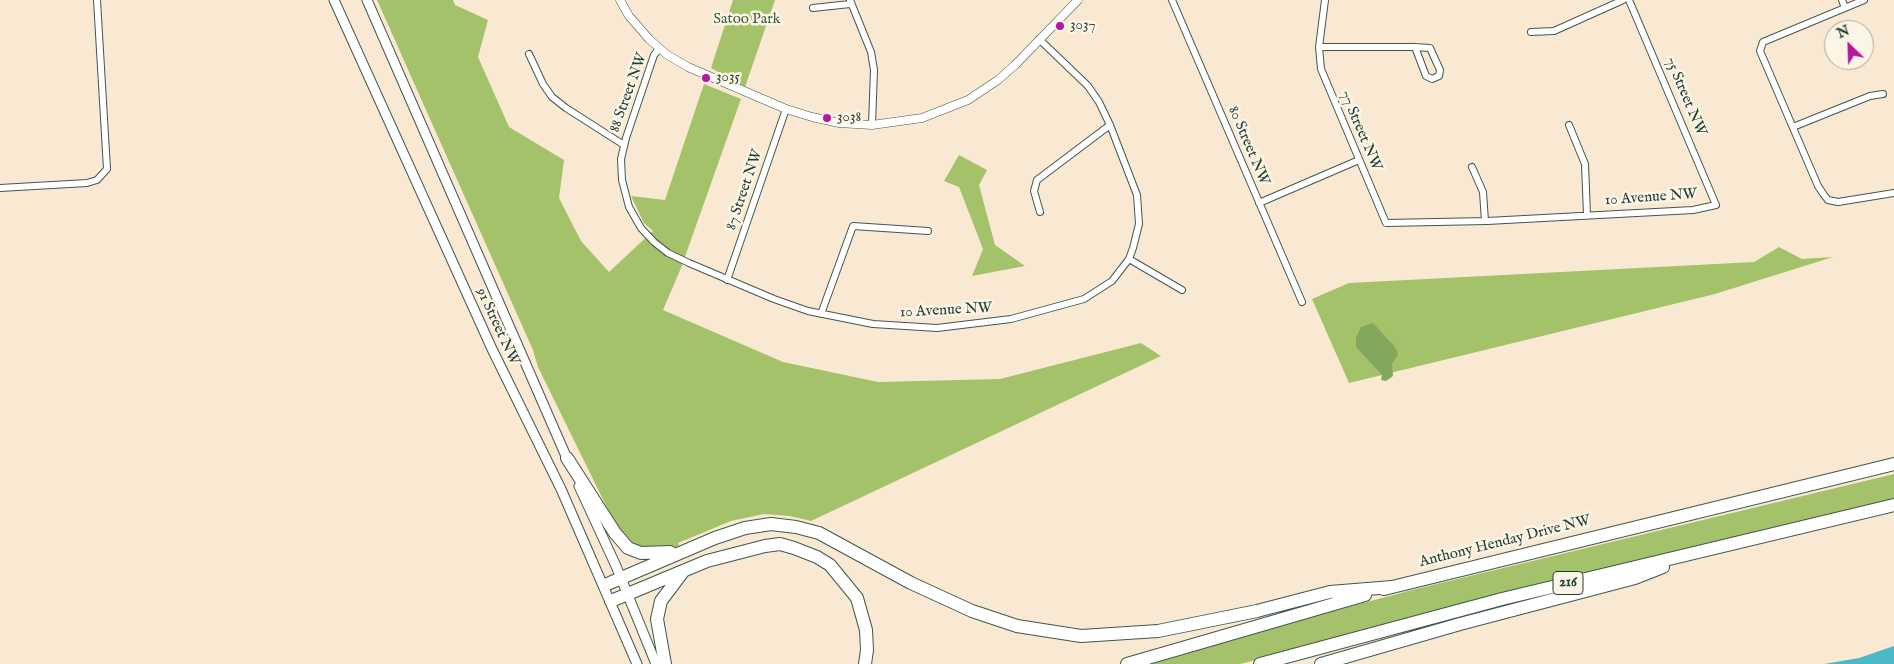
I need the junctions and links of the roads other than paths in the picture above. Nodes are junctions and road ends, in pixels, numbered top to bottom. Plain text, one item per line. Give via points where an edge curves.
1 (96, 0) edge
2 (334, 0) edge
3 (367, 0) edge
4 (620, 0) edge
5 (1078, 0) edge
6 (1172, 0) edge
7 (1325, 0) edge
8 (1623, 0) edge
9 (1629, 0) edge
10 (1842, 0) edge
11 (1864, 0) edge
12 (850, 2) edge
13 (813, 8) dead end
14 (1846, 8) junction
15 (1531, 32) dead end
16 (1039, 39) junction
17 (1319, 47) junction
18 (1416, 47) junction
19 (659, 49) junction
20 (529, 54) dead end
21 (1883, 94) dead end
22 (786, 109) junction
23 (872, 125) junction
24 (1110, 125) junction
25 (1569, 126) dead end
26 (1793, 126) junction
27 (624, 146) junction
28 (1359, 160) junction
29 (1472, 167) dead end
30 (0, 188) edge
31 (1894, 193) edge
32 (1259, 203) junction
33 (1716, 204) joint
34 (1040, 212) dead end
35 (1587, 214) junction
36 (1485, 221) junction
37 (1386, 223) joint
38 (642, 228) joint
39 (928, 231) dead end
40 (1129, 259) junction
41 (727, 280) junction
42 (1182, 290) dead end
43 (1302, 302) dead end
44 (821, 314) junction
45 (567, 458) junction
46 (1894, 464) edge
47 (1894, 505) edge
48 (699, 544) junction
49 (1711, 549) junction
50 (684, 571) junction
51 (621, 578) junction
52 (604, 585) junction
53 (1392, 587) junction
54 (628, 594) junction
55 (611, 602) junction
56 (637, 664) edge
57 (656, 664) edge
58 (666, 664) edge
59 (865, 664) edge
60 (1127, 664) edge
61 (1260, 664) edge
62 (1322, 664) edge

1 - 30 street via 107,169 96,180 87,183
2 - 52 main road, 91 Street NW via 492,349
3 - 45 main road, 91 Street NW
4 - 19 street via 639,28
5 - 16 street
6 - 32 street, 80 Street NW
7 - 17 street, 77 Street NW
8 - 15 street via 1554,31
9 - 33 street, 75 Street NW
10 - 14 street
11 - 14 street
12 - 13 street
12 - 23 street via 871,52 874,70
14 - 26 street via 1764,42 1760,51
16 - 23 street via 998,80 968,100 922,118
16 - 24 street via 1088,86
17 - 18 street
17 - 28 street, 77 Street NW via 1321,69
18 - 18 street via 1430,48 1440,70 1439,76 1432,79 1426,76
19 - 22 street via 688,67
19 - 27 street, 88 Street NW via 654,55
20 - 27 street, 88 Street NW via 552,97
21 - 26 street
22 - 23 street via 839,123
22 - 41 street, 87 Street NW
24 - 34 street via 1035,182
24 - 40 street via 1138,202 1138,230
25 - 35 street, 10 Avenue NW via 1585,164
26 - 31 street via 1818,186 1828,200 1838,202
27 - 38 street, 88 Street NW via 621,169 624,191 629,207
28 - 32 street
28 - 37 street, 77 Street NW
29 - 36 street via 1483,192
32 - 43 street, 80 Street NW
33 - 35 street, 10 Avenue NW via 1693,210
35 - 36 street, 10 Avenue NW
36 - 37 street, 10 Avenue NW
38 - 41 street, 10 Avenue NW via 668,253
39 - 44 street via 853,226
40 - 42 street
40 - 44 street, 10 Avenue NW via 1112,281 1098,291 1078,302 1036,314 961,326 896,326
41 - 44 street, 10 Avenue NW
45 - 48 highway via 628,548 657,554
45 - 51 main road, 91 Street NW
46 - 53 highway, Anthony Henday Drive NW
47 - 49 highway, 216
48 - 51 highway
48 - 53 highway via 745,528 771,524 796,527 819,533 910,583 972,611 1017,626 1081,636 1158,631 1330,592
49 - 61 highway, 216 via 1430,617
49 - 62 highway via 1635,578
50 - 54 highway
50 - 58 highway via 661,601 657,619
50 - 59 highway via 780,544 817,557 830,565 857,598 866,630 868,650
51 - 52 highway
51 - 54 main road, 91 Street NW
52 - 55 main road, 91 Street NW
53 - 60 highway, Anthony Henday Drive NW
54 - 55 highway
54 - 57 main road, 91 Street NW
55 - 56 main road, 91 Street NW

